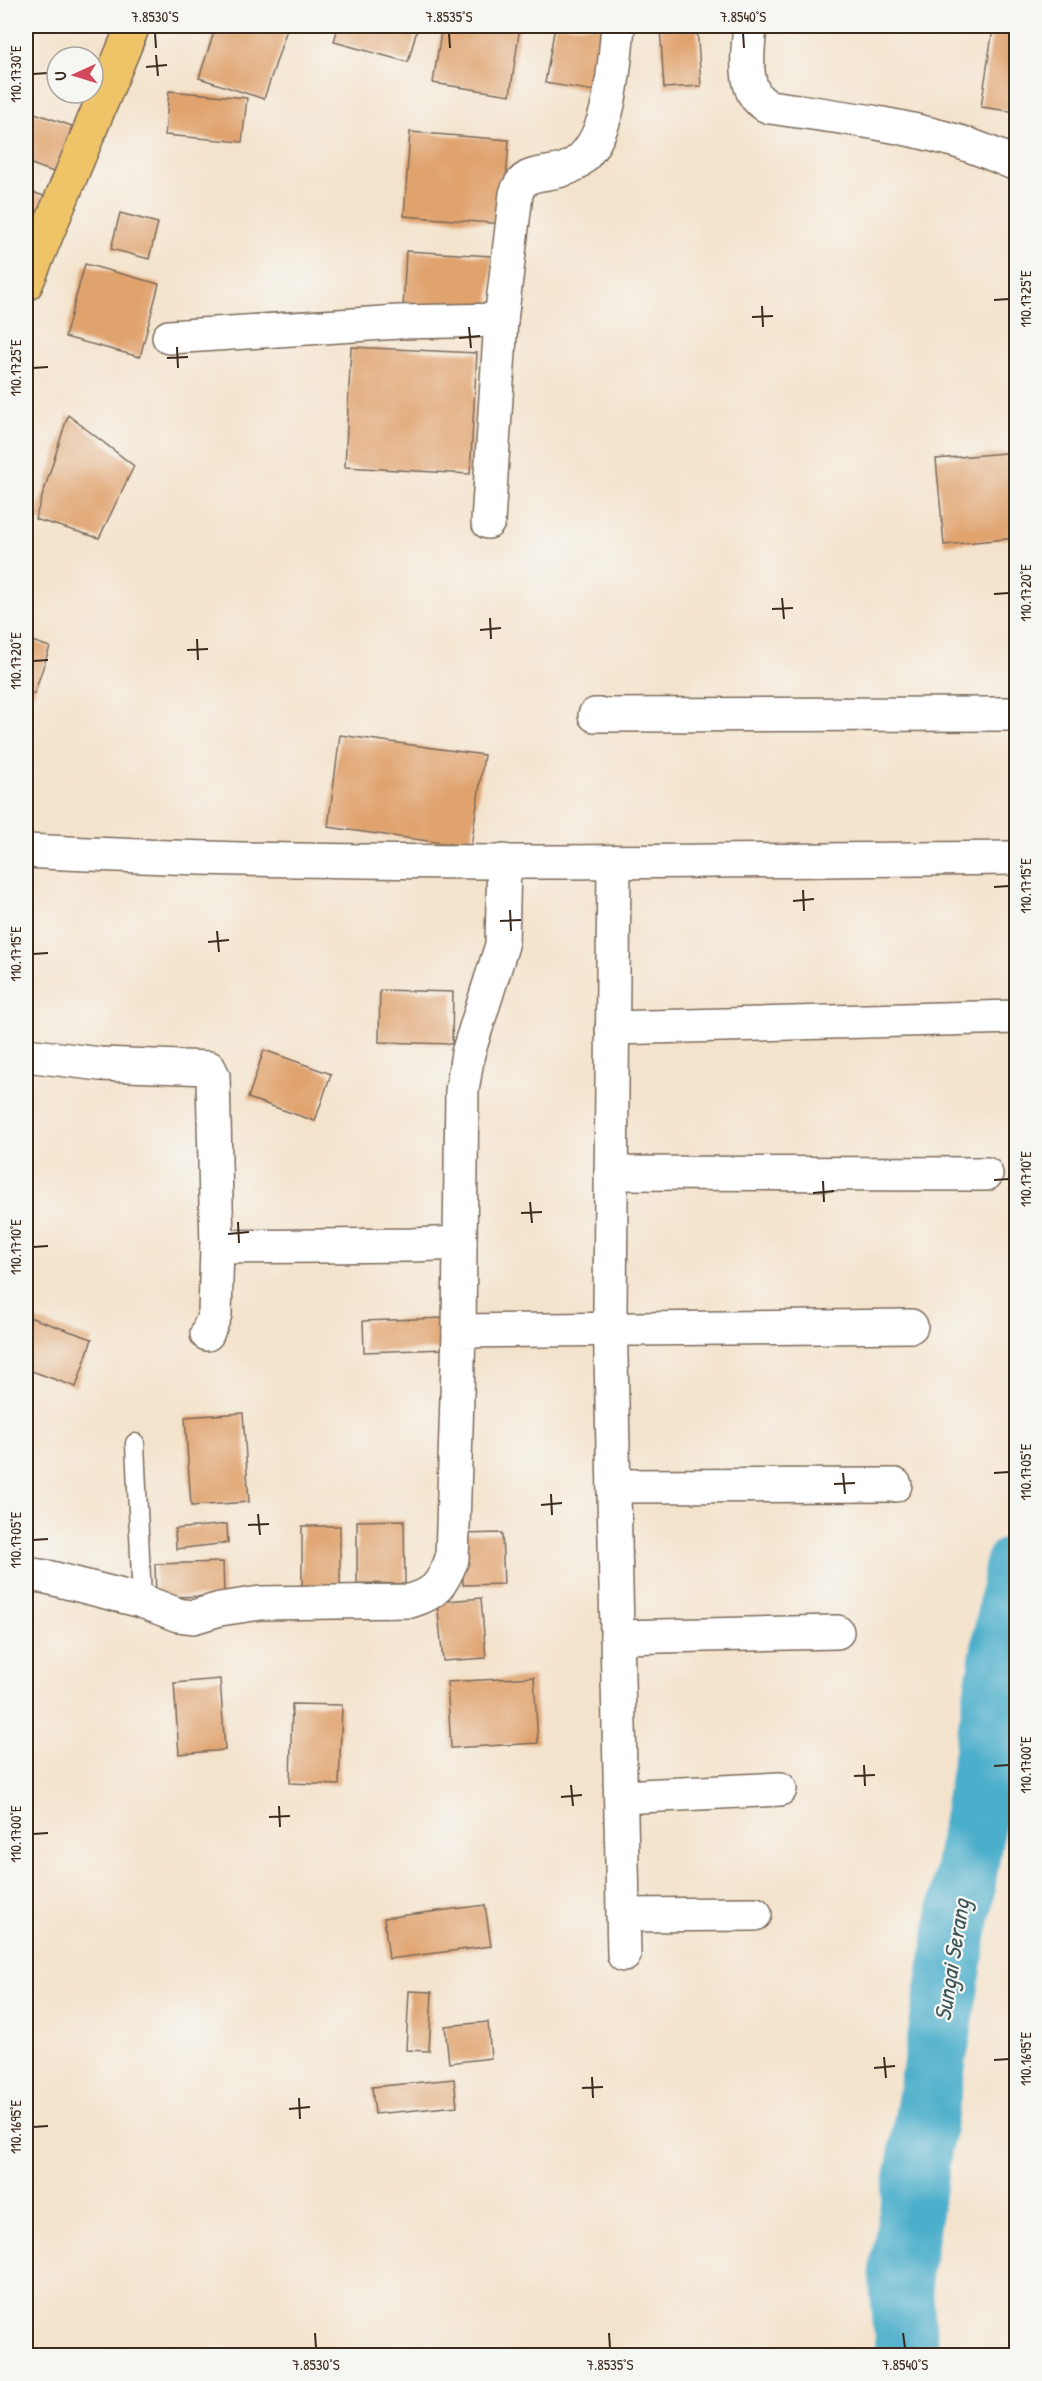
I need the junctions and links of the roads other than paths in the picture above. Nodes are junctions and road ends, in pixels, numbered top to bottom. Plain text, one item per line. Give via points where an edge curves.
1 (133, 26) edge
2 (618, 26) edge
3 (750, 26) edge
4 (1017, 164) edge
5 (26, 284) edge
6 (501, 320) junction
7 (169, 337) dead end
8 (488, 522) dead end
9 (1017, 714) edge
10 (595, 715) dead end
11 (26, 851) edge
12 (1017, 858) edge
13 (504, 861) junction
14 (614, 862) junction
15 (1017, 1017) edge
16 (612, 1028) junction
17 (26, 1055) edge
18 (611, 1173) junction
19 (986, 1174) dead end
20 (460, 1243) junction
21 (217, 1247) junction
22 (911, 1326) dead end
23 (459, 1330) junction
24 (611, 1330) junction
25 (207, 1334) dead end
26 (135, 1443) dead end
27 (895, 1485) dead end
28 (614, 1486) junction
29 (26, 1574) edge
30 (142, 1601) junction
31 (837, 1632) dead end
32 (617, 1637) junction
33 (780, 1789) dead end
34 (621, 1797) junction
35 (755, 1914) dead end
36 (623, 1916) junction
37 (624, 1955) dead end

1 - 5 main road
2 - 6 street via 611,97 588,149 571,166 527,177 520,183
3 - 4 street via 749,80 755,98 762,104 921,131
6 - 7 street via 399,322
6 - 8 street
9 - 10 street
11 - 13 street
12 - 14 street
13 - 14 street
13 - 20 street via 502,945 468,1053 462,1090
14 - 16 street
15 - 16 street
16 - 18 street
17 - 21 street via 100,1064 209,1068 213,1076
18 - 19 street
18 - 24 street
20 - 21 street
20 - 23 street
21 - 25 street via 215,1314
22 - 24 street
23 - 24 street
23 - 30 street via 452,1559 444,1580 427,1597 410,1601 260,1603 193,1617
24 - 28 street
26 - 30 lane
27 - 28 street
28 - 32 street
29 - 30 street
31 - 32 street
32 - 34 street
33 - 34 street
34 - 36 street
35 - 36 street
36 - 37 street

